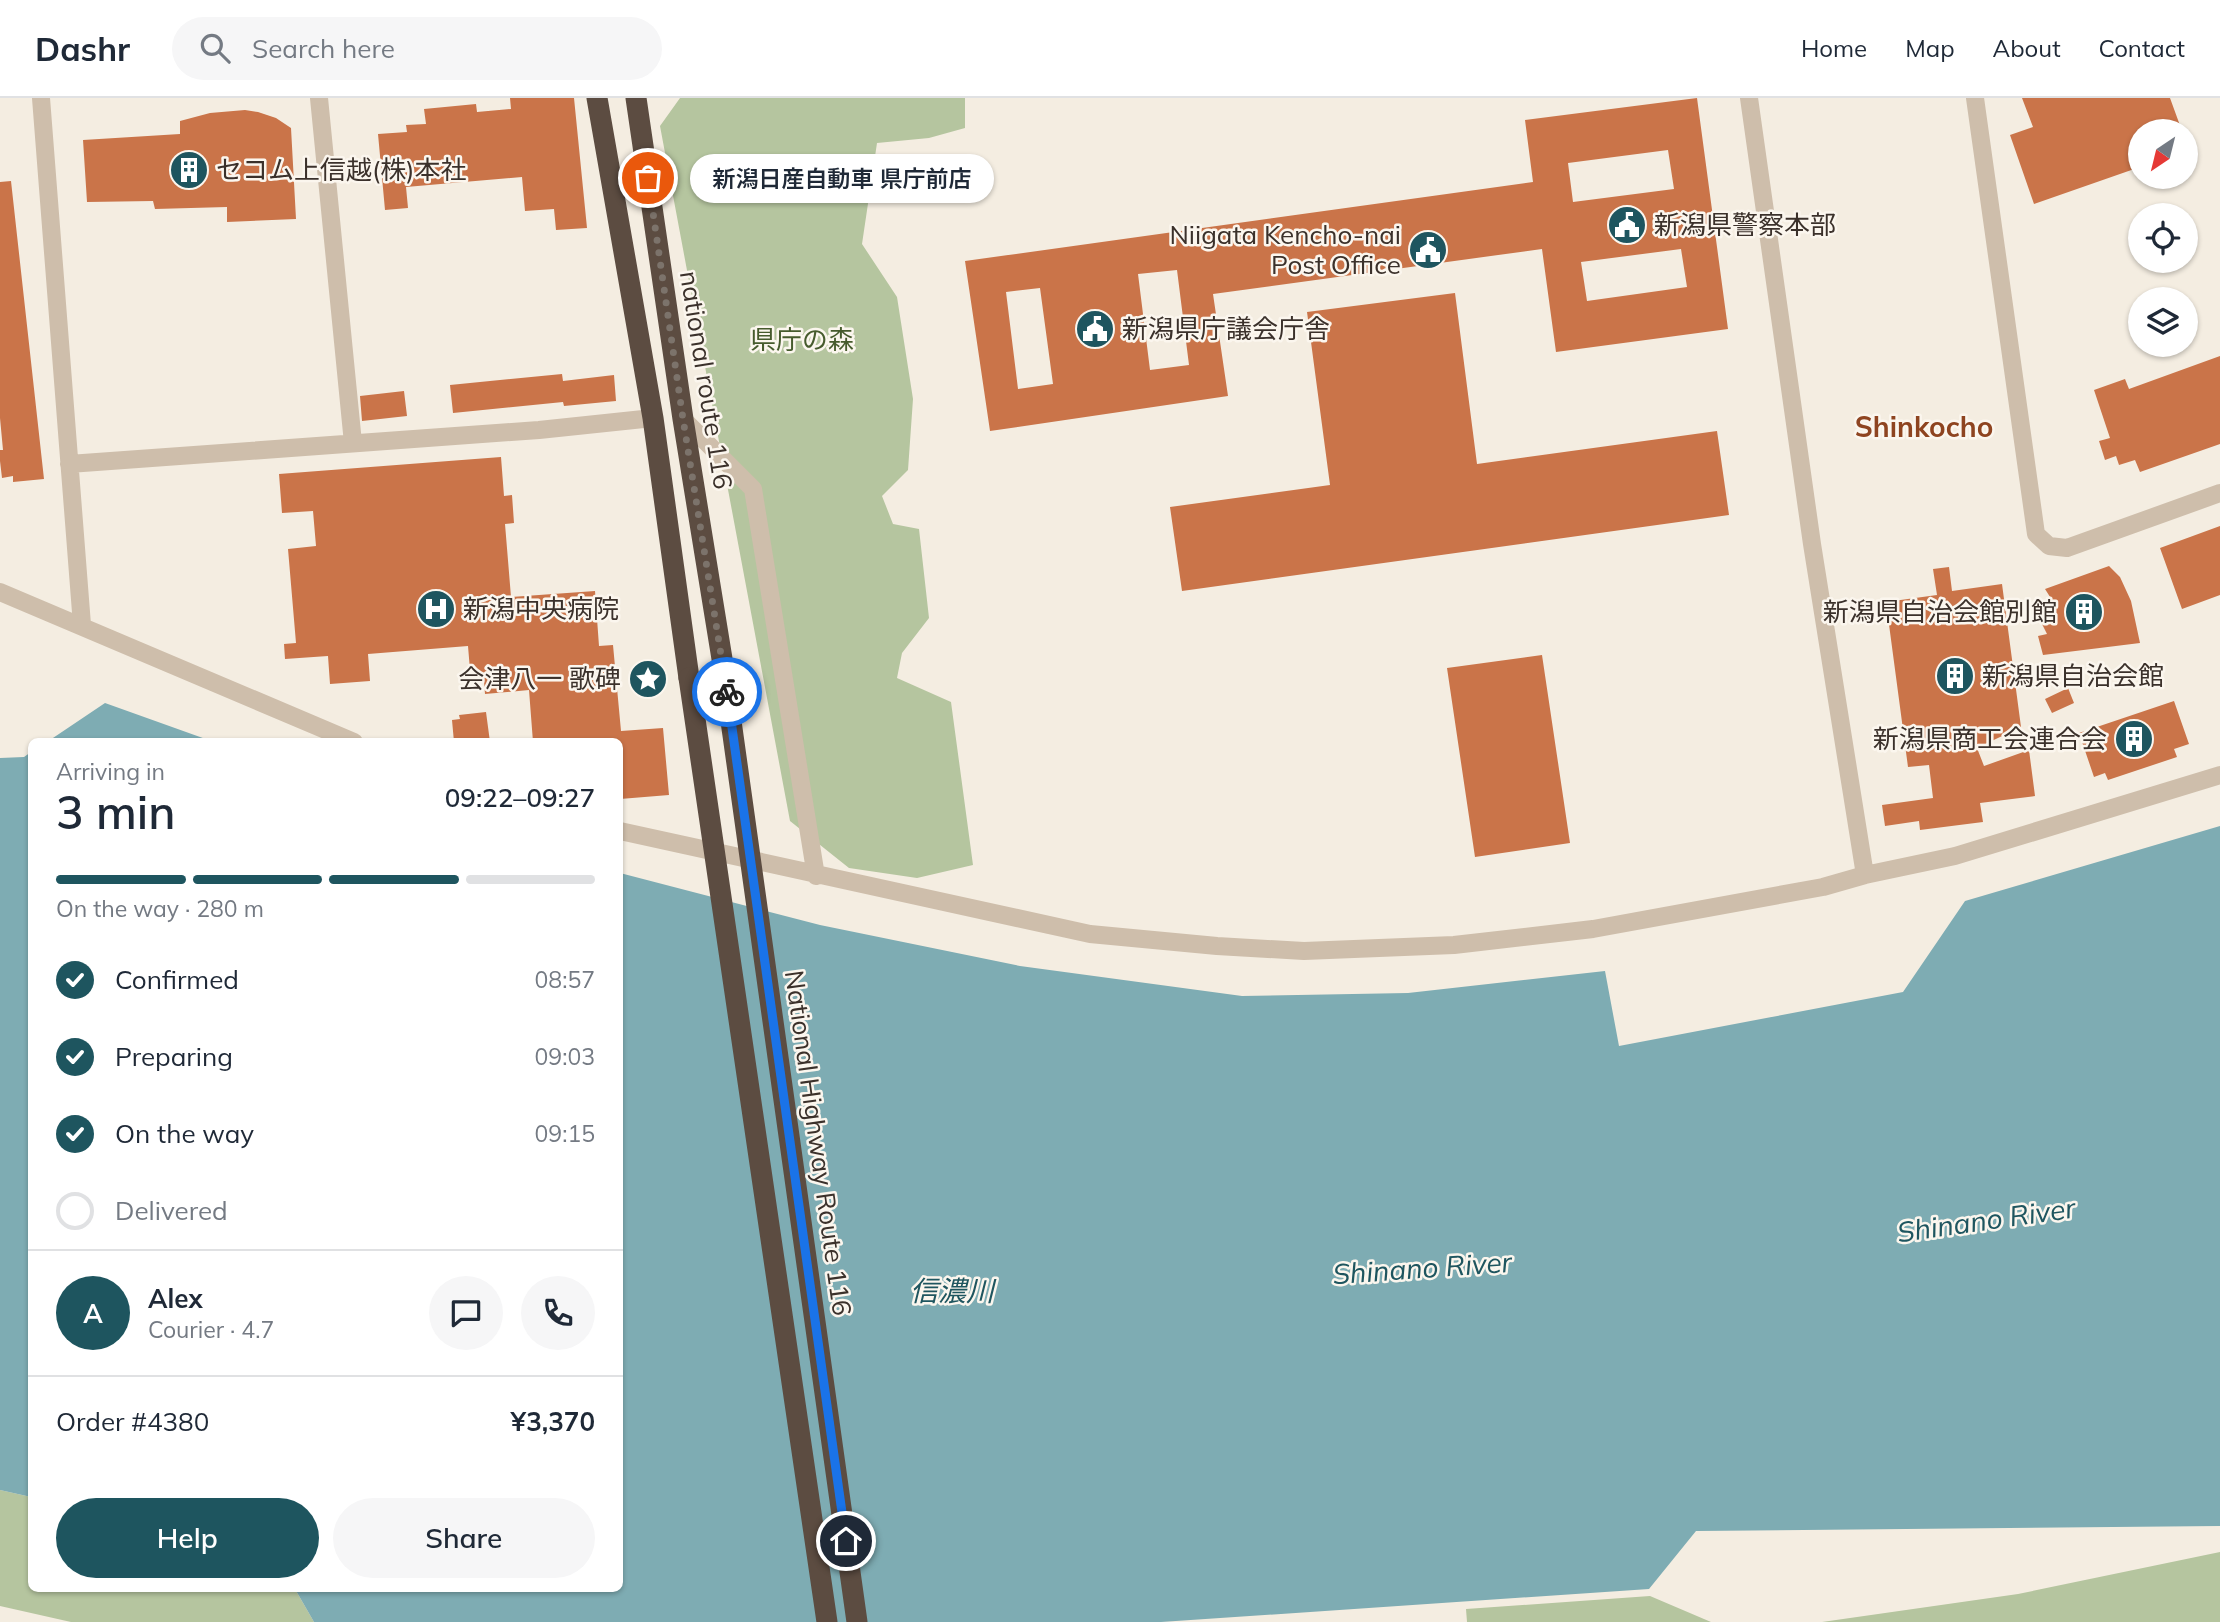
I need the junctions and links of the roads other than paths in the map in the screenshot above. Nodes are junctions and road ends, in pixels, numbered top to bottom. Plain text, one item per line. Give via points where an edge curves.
1 (41, 98) edge
2 (319, 98) edge
3 (597, 98) edge
4 (636, 98) edge
5 (1749, 98) edge
6 (1975, 98) edge
7 (653, 418) junction
8 (683, 419) junction
9 (353, 443) junction
10 (69, 464) junction
11 (2220, 493) edge
12 (0, 592) edge
13 (82, 625) junction
14 (724, 671) joint
15 (345, 738) edge
16 (2220, 775) edge
17 (623, 832) edge
18 (1865, 874) junction
19 (816, 876) junction
20 (827, 1622) edge
21 (857, 1622) edge

1 - 10 street
2 - 9 street
3 - 7 highway
4 - 8 highway, national route 116
5 - 18 street via 1812,544
6 - 11 street via 2036,534 2049,546 2067,548
7 - 9 street
7 - 20 highway, bridge
8 - 14 highway, national route 116
8 - 19 street via 753,489
9 - 10 street
10 - 13 street
12 - 13 street
13 - 15 street
14 - 21 highway, National Highway Route 116, bridge
16 - 18 street via 1955,856
17 - 19 street
18 - 19 street via 1823,887 1593,929 1454,946 1304,951 1090,934

